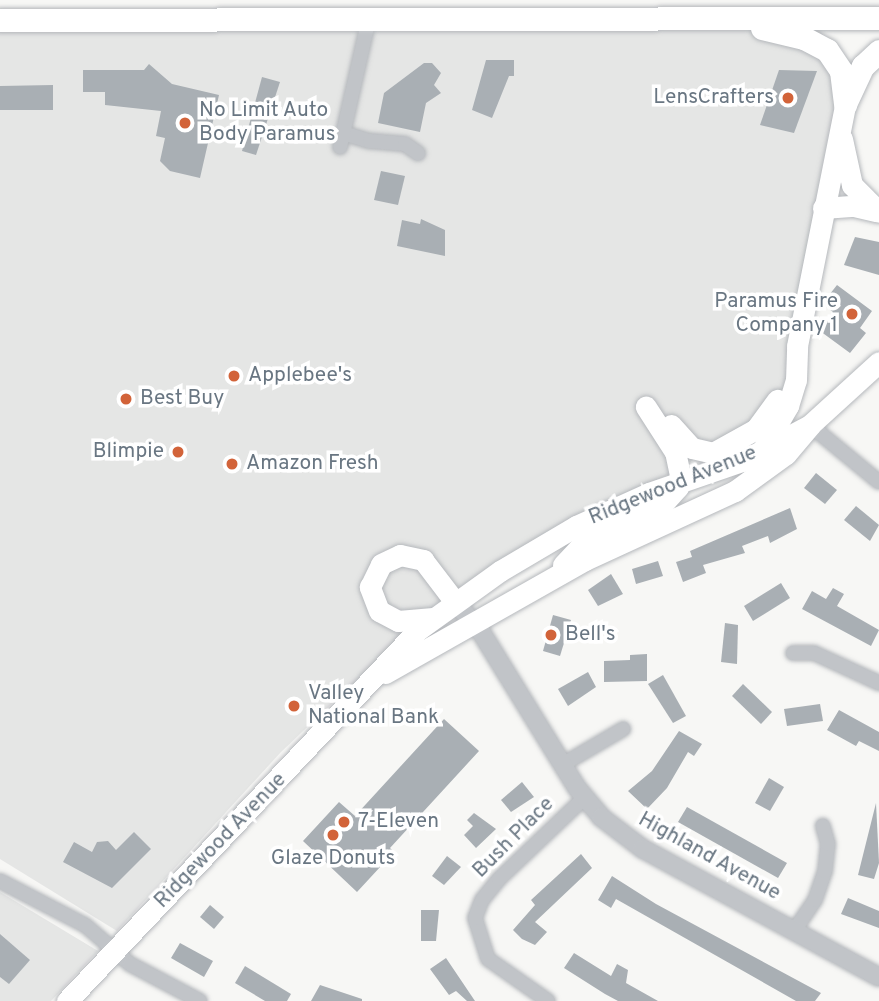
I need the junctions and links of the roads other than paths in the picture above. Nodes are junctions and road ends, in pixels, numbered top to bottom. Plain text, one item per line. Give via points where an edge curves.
1 (369, 18) junction
2 (725, 18) junction
3 (879, 18) edge
4 (0, 20) edge
5 (879, 51) edge
6 (843, 113) junction
7 (343, 132) junction
8 (340, 147) dead end
9 (418, 153) dead end
10 (822, 208) junction
11 (879, 212) edge
12 (797, 346) junction
13 (879, 362) edge
14 (810, 425) junction
15 (762, 450) junction
16 (680, 482) junction
17 (879, 482) edge
18 (550, 578) junction
19 (455, 601) junction
20 (434, 618) junction
21 (472, 622) junction
22 (793, 653) dead end
23 (373, 679) junction
24 (879, 683) edge
25 (622, 729) dead end
26 (562, 765) junction
27 (584, 798) junction
28 (822, 825) dead end
29 (0, 880) edge
30 (794, 931) junction
31 (116, 951) junction
32 (879, 977) edge
33 (67, 1001) edge
34 (200, 1001) edge
35 (548, 1001) edge

1 - 2 highway
1 - 4 highway
1 - 7 street
2 - 3 highway
2 - 6 highway via 822,46 841,71
5 - 6 highway via 863,66
6 - 10 main road
6 - 11 main road via 849,177 861,198
7 - 8 street
7 - 9 street via 370,141 405,144
10 - 11 main road via 853,206
10 - 12 main road
12 - 15 main road via 792,393
12 - 16 main road via 768,416 743,439 721,450 708,454 692,448 651,404 675,452
13 - 14 main road, Ridgewood Avenue
14 - 15 main road, Ridgewood Avenue
14 - 17 street
14 - 18 main road, Ridgewood Avenue via 786,454 735,491
15 - 16 main road, Ridgewood Avenue
16 - 18 main road via 660,507 587,539
16 - 19 main road, Ridgewood Avenue via 576,526
18 - 21 main road, Ridgewood Avenue
19 - 20 main road, Ridgewood Avenue
19 - 20 main road via 423,560 400,555 382,564 370,587 379,611 398,621
19 - 21 street, Highland Avenue
20 - 23 main road, Ridgewood Avenue via 406,640
21 - 23 main road, Ridgewood Avenue
21 - 26 street, Highland Avenue
22 - 24 street via 814,653
23 - 31 main road, Ridgewood Avenue
25 - 26 street
26 - 27 street, Highland Avenue
27 - 30 street, Highland Avenue via 631,842
27 - 35 street, Bush Place via 499,879 475,918 488,960
28 - 30 street via 828,845 825,871 815,900
29 - 31 street via 85,925
30 - 32 street, Highland Avenue
31 - 33 main road, Ridgewood Avenue
31 - 34 street via 144,973

